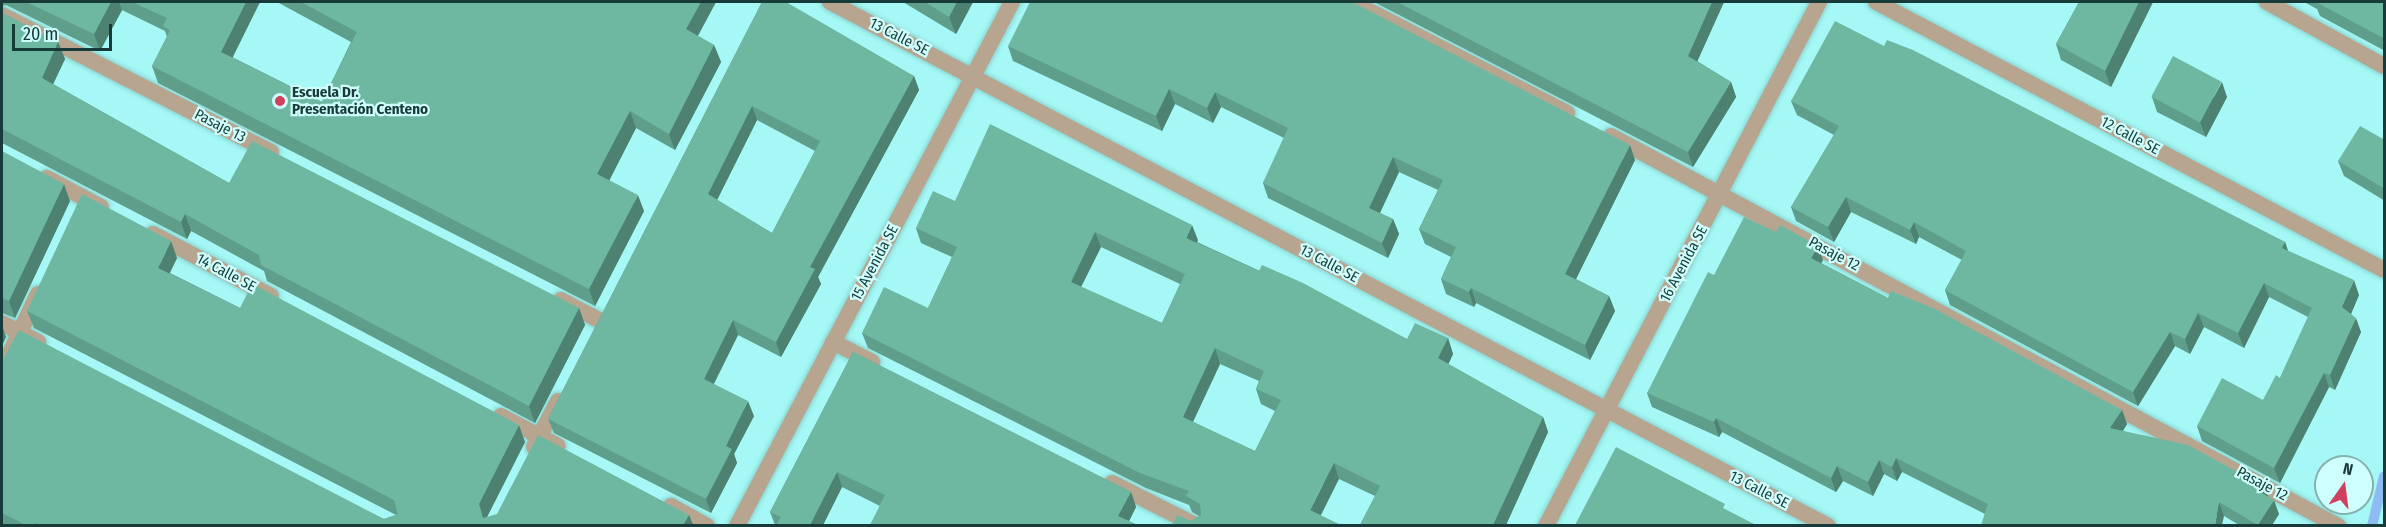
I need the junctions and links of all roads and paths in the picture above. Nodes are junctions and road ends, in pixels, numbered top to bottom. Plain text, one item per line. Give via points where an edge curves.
1 (830, 2) edge
2 (1012, 2) edge
3 (1352, 2) edge
4 (1819, 2) edge
5 (1876, 2) edge
6 (2267, 2) edge
7 (2, 15) edge
8 (2385, 66) edge
9 (973, 75) junction
10 (290, 162) edge
11 (32, 170) edge
12 (1721, 193) junction
13 (83, 198) junction
14 (115, 215) edge
15 (73, 219) edge
16 (136, 226) edge
17 (2385, 270) edge
18 (44, 281) edge
19 (546, 293) edge
20 (610, 299) edge
21 (285, 303) edge
22 (599, 320) junction
23 (2, 323) edge
24 (20, 332) junction
25 (588, 341) edge
26 (833, 342) junction
27 (51, 348) edge
28 (887, 369) edge
29 (2, 370) edge
30 (567, 383) edge
31 (487, 408) edge
32 (1607, 411) junction
33 (540, 436) junction
34 (571, 453) edge
35 (524, 466) edge
36 (1090, 472) edge
37 (655, 498) edge
38 (707, 525) edge
39 (737, 525) edge
40 (1197, 525) edge
41 (1546, 525) edge
42 (1828, 525) edge
43 (2338, 525) edge

1 - 9 street, 13 Calle SE
2 - 9 street, 15 Avenida SE
3 - 12 street, Pasaje 12
4 - 12 street, 16 Avenida SE
5 - 17 street, 12 Calle SE
6 - 8 street
7 - 10 street, Pasaje 13
9 - 26 street, 15 Avenida SE
9 - 32 street, 13 Calle SE
11 - 13 street
12 - 32 street, 16 Avenida SE
12 - 43 street, Pasaje 12
13 - 14 street
13 - 15 street
16 - 21 street, 14 Calle SE
18 - 24 street
19 - 22 street
20 - 22 street
22 - 25 street
23 - 24 street
24 - 27 street
24 - 29 street
26 - 28 street
26 - 39 street, 15 Avenida SE
30 - 33 street
31 - 33 street
32 - 41 street, 16 Avenida SE
32 - 42 street, 13 Calle SE
33 - 34 street
33 - 35 street
36 - 40 street
37 - 38 street

